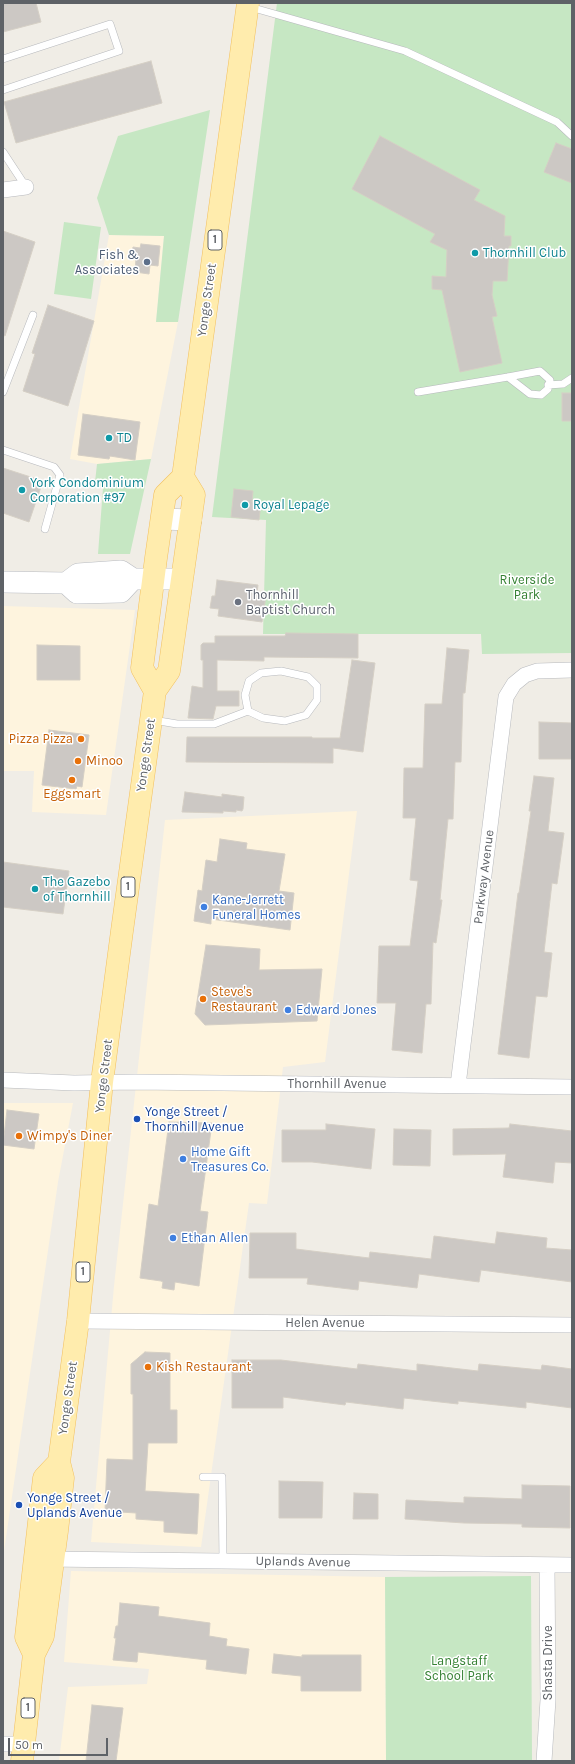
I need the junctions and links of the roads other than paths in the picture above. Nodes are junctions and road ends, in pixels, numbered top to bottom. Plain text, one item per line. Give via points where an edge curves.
1 (247, 5) edge
2 (3, 59) edge
3 (3, 90) edge
4 (572, 136) edge
5 (3, 152) edge
6 (26, 187) joint
7 (3, 190) edge
8 (33, 315) dead end
9 (508, 376) junction
10 (572, 378) edge
11 (548, 385) junction
12 (3, 392) edge
13 (418, 392) dead end
14 (3, 450) edge
15 (183, 478) junction
16 (162, 519) junction
17 (191, 520) junction
18 (45, 529) dead end
19 (143, 579) junction
20 (182, 580) junction
21 (3, 582) edge
22 (572, 670) edge
23 (155, 692) junction
24 (248, 711) junction
25 (151, 720) junction
26 (3, 1080) edge
27 (102, 1082) junction
28 (458, 1085) junction
29 (572, 1086) edge
30 (78, 1321) junction
31 (572, 1326) edge
32 (202, 1477) dead end
33 (43, 1559) junction
34 (223, 1561) junction
35 (548, 1565) junction
36 (572, 1565) edge
37 (16, 1749) edge
38 (544, 1761) edge

1 - 4 lane via 406,51 557,122
1 - 15 main road, Yonge Street / 1
2 - 3 lane via 110,24 119,51
5 - 6 lane
6 - 7 street
8 - 12 lane
9 - 11 lane via 540,371 550,380
9 - 11 lane via 530,394 541,395 548,389
9 - 13 lane
10 - 11 lane via 563,384
14 - 18 lane via 54,467 60,475
15 - 16 main road via 165,495
15 - 17 main road, Yonge Street / 1 via 194,495
16 - 17 street
16 - 19 main road
17 - 20 main road, Yonge Street / 1
19 - 20 street
19 - 21 street via 121,592 77,593 66,583
19 - 23 main road via 142,668
20 - 23 main road, Yonge Street / 1 via 169,671
22 - 28 street, Parkway Avenue via 537,671 525,675 510,689 505,705
23 - 25 main road, Yonge Street / 1
24 - 24 lane via 245,695 250,681 261,673 281,671 308,677 318,686 317,700 306,715 285,721 263,718
24 - 25 lane via 214,724 177,724
25 - 27 main road, Yonge Street / 1
26 - 27 street, Thornhill Avenue
27 - 28 street, Thornhill Avenue
27 - 30 main road, Yonge Street / 1
28 - 29 street, Thornhill Avenue
30 - 31 street, Helen Avenue
30 - 33 main road, Yonge Street / 1 via 59,1462 44,1478
32 - 34 lane via 222,1477
33 - 34 street, Uplands Avenue
33 - 37 main road, Yonge Street / 1 via 26,1637 34,1654
34 - 35 street, Uplands Avenue
35 - 36 street, Uplands Avenue
35 - 38 street, Shasta Drive via 548,1707

